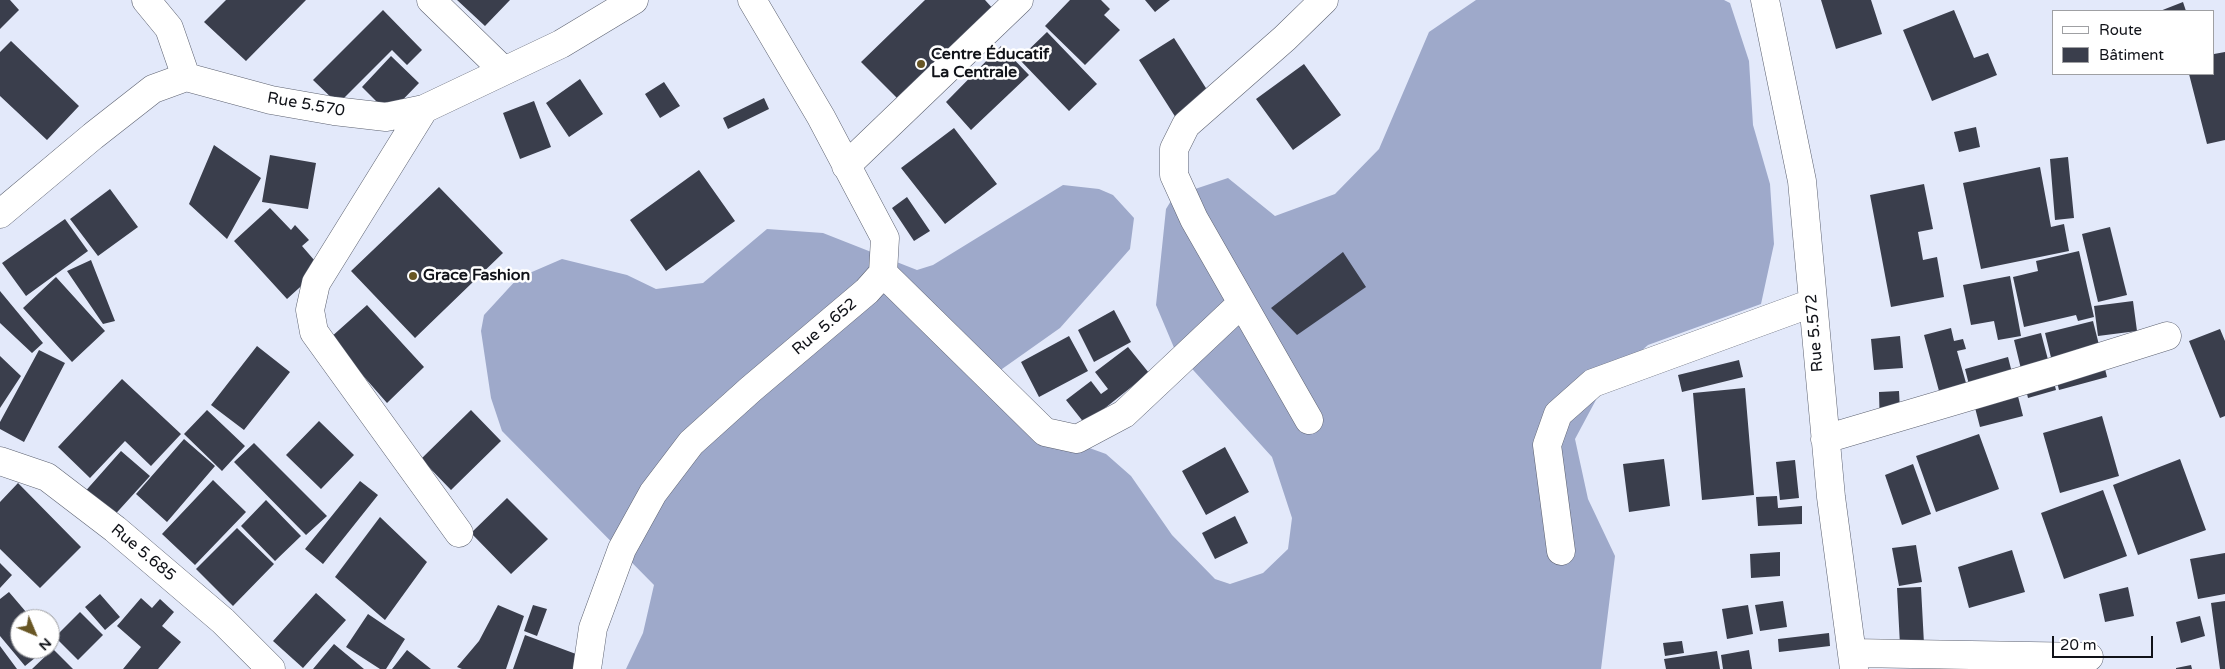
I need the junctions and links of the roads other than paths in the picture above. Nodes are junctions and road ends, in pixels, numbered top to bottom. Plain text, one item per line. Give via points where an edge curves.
1 (146, 0) edge
2 (431, 0) edge
3 (634, 0) edge
4 (752, 0) edge
5 (1019, 0) edge
6 (1324, 0) edge
7 (1764, 0) edge
8 (504, 71) junction
9 (186, 77) junction
10 (424, 109) junction
11 (846, 166) junction
12 (0, 214) edge
13 (883, 273) junction
14 (1242, 303) junction
15 (1812, 303) junction
16 (2168, 336) dead end
17 (1309, 420) dead end
18 (1825, 439) junction
19 (0, 460) edge
20 (459, 533) dead end
21 (1561, 551) dead end
22 (2089, 657) dead end
23 (1853, 661) edge
24 (271, 669) edge
25 (586, 669) edge

1 - 9 street via 168,28
2 - 8 street
3 - 8 street, Rue 5.570 via 561,44
4 - 11 street via 822,117
5 - 11 street
6 - 14 street via 1186,125 1174,149 1174,174 1194,220
7 - 15 street, Rue 5.572 via 1802,181
8 - 10 street, Rue 5.570
9 - 10 street, Rue 5.570 via 272,100 334,111 386,117
9 - 12 street via 153,89
10 - 20 street via 316,283 310,310 314,332
11 - 13 street via 885,238
13 - 14 street via 1045,432 1077,439 1124,414
13 - 25 street, Rue 5.652 via 867,291 691,443 653,493 622,549 593,628
14 - 17 street
15 - 18 street, Rue 5.572
15 - 21 street via 1594,383 1558,414 1547,445
16 - 18 street
18 - 23 street, Rue 5.572
19 - 24 street, Rue 5.685 via 47,478 115,529 223,621
22 - 23 street

